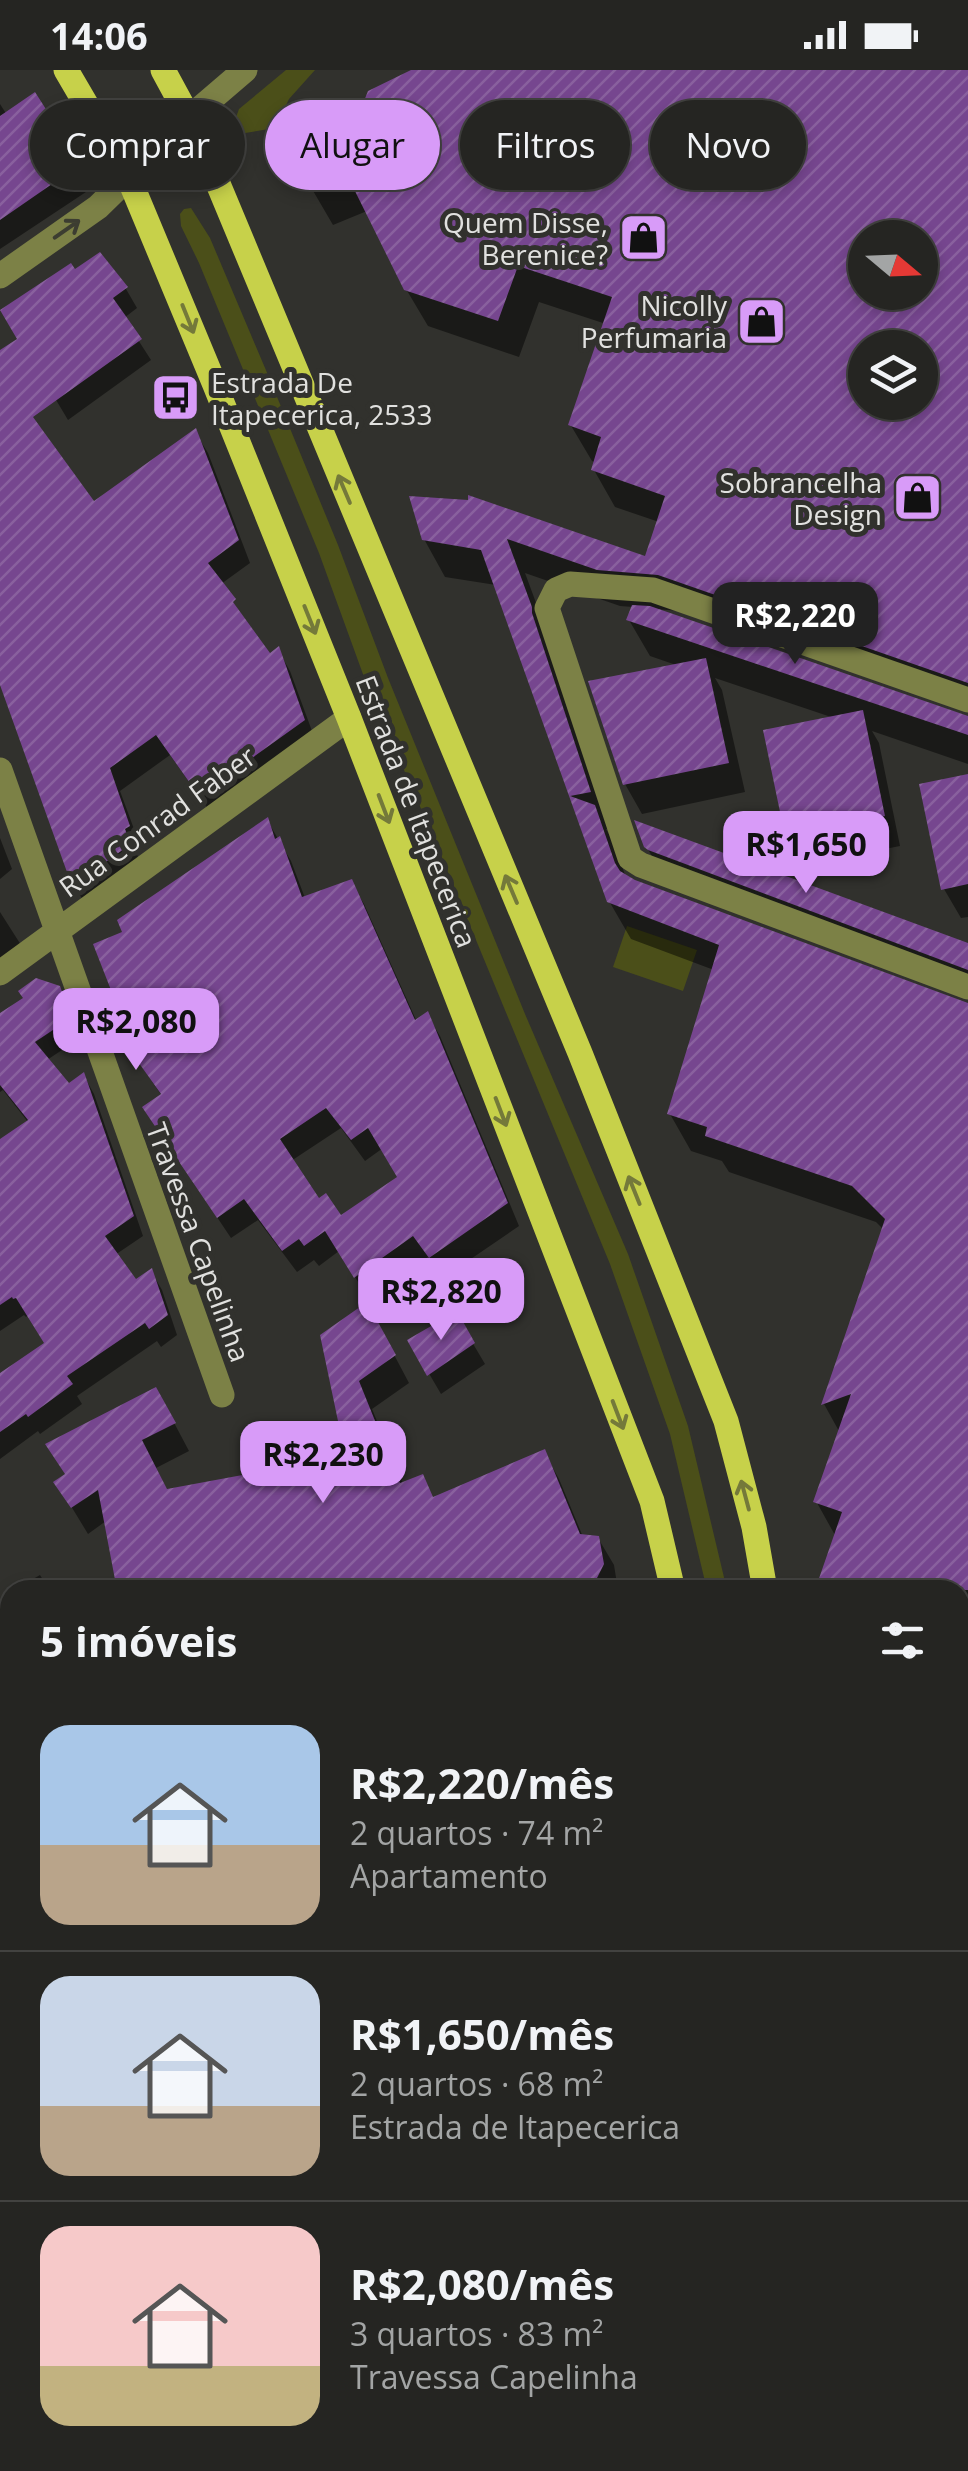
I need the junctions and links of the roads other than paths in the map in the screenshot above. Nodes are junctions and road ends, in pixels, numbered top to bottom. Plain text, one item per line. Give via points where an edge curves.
1 (66, 70) edge
2 (164, 70) edge
3 (245, 70) edge
4 (84, 100) edge
5 (180, 100) edge
6 (210, 100) edge
7 (114, 190) edge
8 (134, 190) edge
9 (219, 190) edge
10 (0, 276) edge
11 (968, 700) edge
12 (349, 718) junction
13 (0, 770) edge
14 (57, 931) junction
15 (0, 973) edge
16 (968, 987) edge
17 (222, 1395) dead end
18 (669, 1580) edge
19 (763, 1580) edge

1 - 4 main road, Estrada de Itapecerica
2 - 5 main road, Estrada de Itapecerica
3 - 6 street
10 -> 7 street
8 -> 12 main road, Estrada de Itapecerica
19 -> 9 main road, Estrada de Itapecerica via 726,1421 580,1053
11 - 16 street via 652,590 570,584 556,590 547,608 630,858
12 - 14 street, Rua Conrad Faber
12 -> 18 main road, Estrada de Itapecerica via 652,1501
13 - 14 street, Travessa Capelinha
14 - 15 street, Rua Conrad Faber
14 - 17 street, Travessa Capelinha

